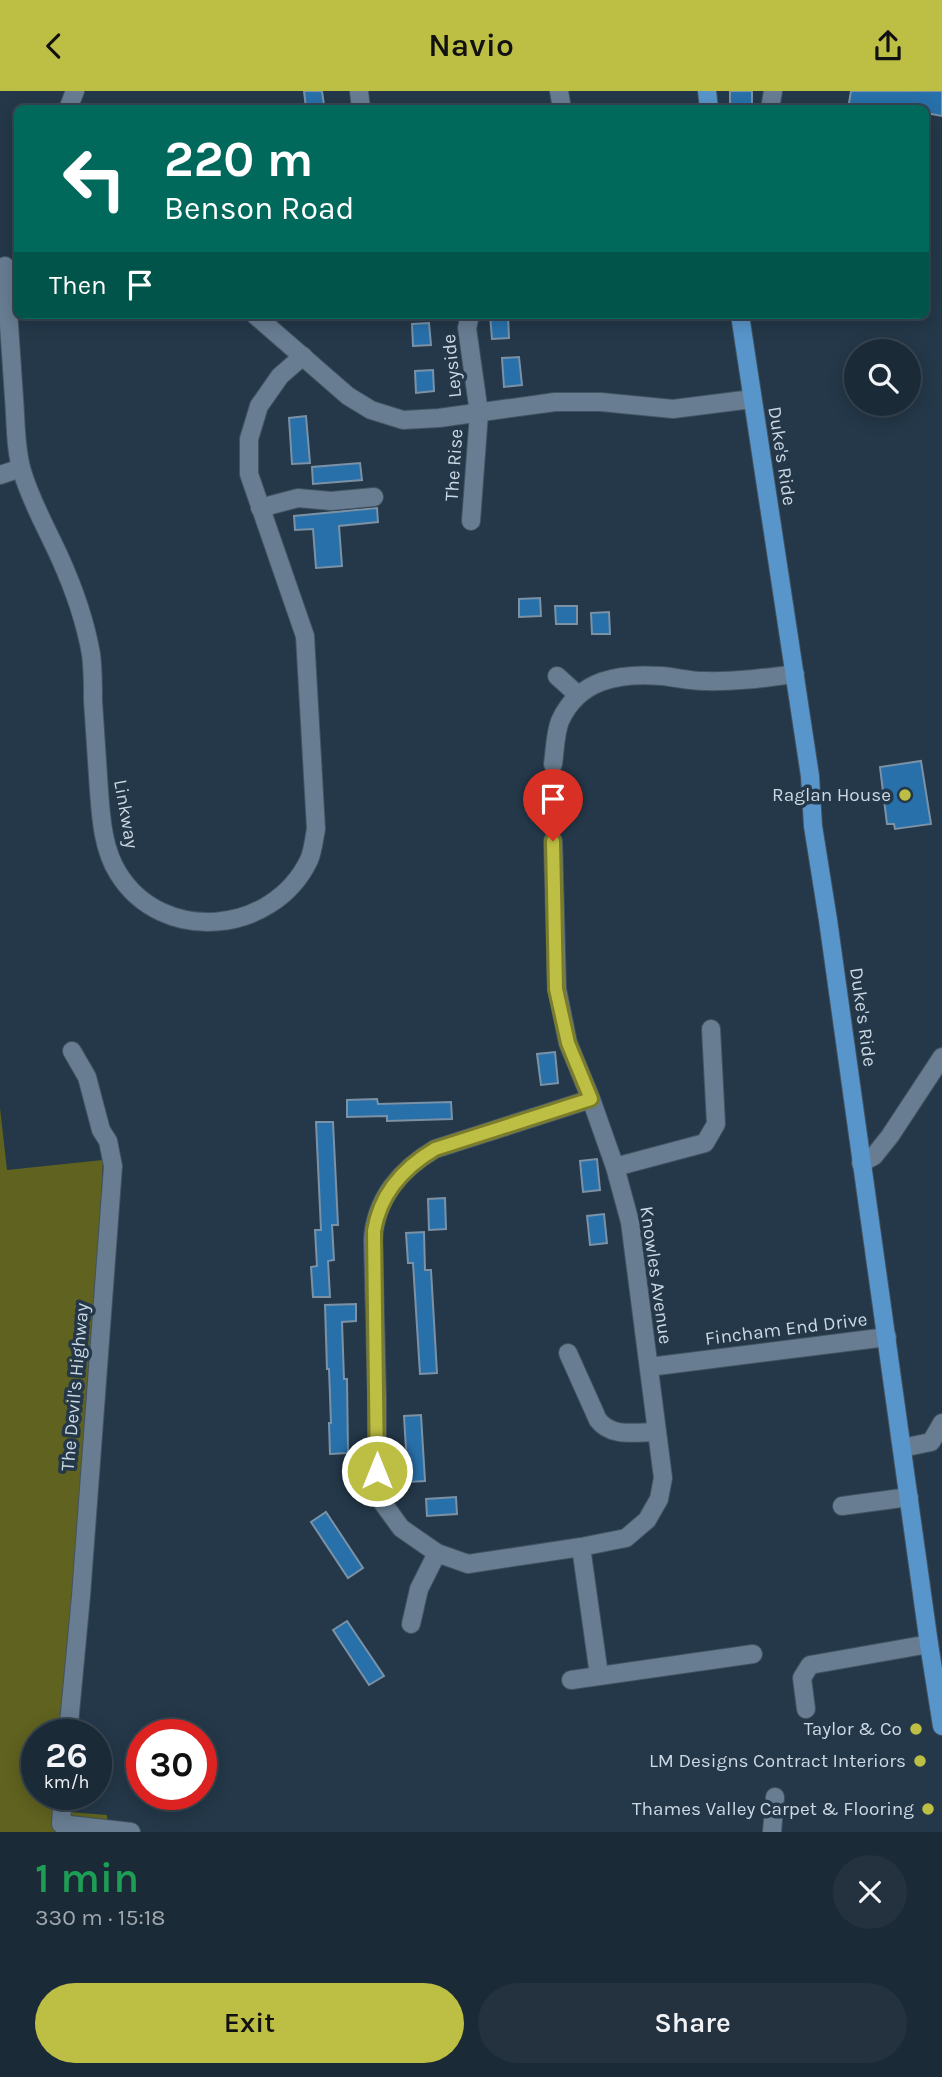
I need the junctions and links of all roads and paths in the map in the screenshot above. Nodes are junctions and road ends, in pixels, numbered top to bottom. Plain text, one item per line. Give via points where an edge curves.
1 (7, 266) edge
2 (261, 319) edge
3 (469, 319) edge
4 (741, 319) edge
5 (303, 356) junction
6 (752, 398) junction
7 (479, 413) junction
8 (21, 468) junction
9 (0, 475) edge
10 (374, 498) dead end
11 (260, 508) junction
12 (471, 521) dead end
13 (795, 674) junction
14 (557, 676) dead end
15 (578, 695) junction
16 (553, 764) dead end
17 (553, 841) dead end
18 (710, 1029) dead end
19 (72, 1051) dead end
20 (942, 1057) edge
21 (591, 1099) junction
22 (861, 1163) junction
23 (615, 1167) junction
24 (887, 1337) junction
25 (568, 1353) dead end
26 (649, 1367) junction
27 (942, 1423) edge
28 (657, 1432) junction
29 (902, 1448) junction
30 (909, 1497) junction
31 (842, 1506) dead end
32 (581, 1547) junction
33 (437, 1553) junction
34 (411, 1624) dead end
35 (929, 1644) junction
36 (753, 1654) dead end
37 (598, 1675) junction
38 (571, 1680) dead end
39 (806, 1709) dead end
40 (69, 1719) edge
41 (942, 1725) edge
42 (775, 1797) dead end
43 (62, 1810) edge
44 (131, 1832) edge
45 (772, 1832) edge

1 - 8 street, Linkway
2 - 5 street
3 - 7 street, Leyside
4 - 6 main road, Duke's Ride
5 - 7 street via 371,410 403,420
5 - 11 street, Linkway via 268,391 252,426 249,474
6 - 7 street via 673,408 555,402
6 - 13 main road, Duke's Ride
7 - 12 street, The Rise
8 - 9 street
8 - 11 street, Linkway via 80,606 91,655 101,816 116,871 148,904 192,922 237,918 276,900 310,858 316,829 305,636
10 - 11 street via 298,498
13 - 15 street via 744,681 627,675 594,684
13 - 22 main road, Duke's Ride
14 - 15 street
15 - 16 street via 560,721
17 - 21 street via 556,989 568,1043
18 - 23 street via 716,1124 705,1143
19 - 40 street, The Devil's Highway via 87,1077 113,1166
20 - 22 street via 890,1136 874,1156
21 - 23 street, Knowles Avenue
21 - 33 street, Knowles Avenue via 435,1149 402,1173 375,1222 377,1495 401,1528
22 - 24 main road, Duke's Ride
23 - 26 street, Knowles Avenue via 631,1222
24 - 26 street, Fincham End Drive
24 - 29 main road, Duke's Ride
25 - 28 street via 602,1426 618,1433
26 - 28 street, Knowles Avenue
27 - 29 street via 931,1442
28 - 32 street, Knowles Avenue via 663,1478 659,1499 647,1520 626,1538
29 - 30 main road, Duke's Ride
30 - 31 street
30 - 35 main road, Duke's Ride
32 - 33 street, Knowles Avenue via 468,1564
32 - 37 street
33 - 34 street via 419,1589
35 - 39 street via 810,1665 802,1678
35 - 41 main road, Duke's Ride
36 - 37 street
37 - 38 street
42 - 45 street
43 - 44 street via 61,1824

